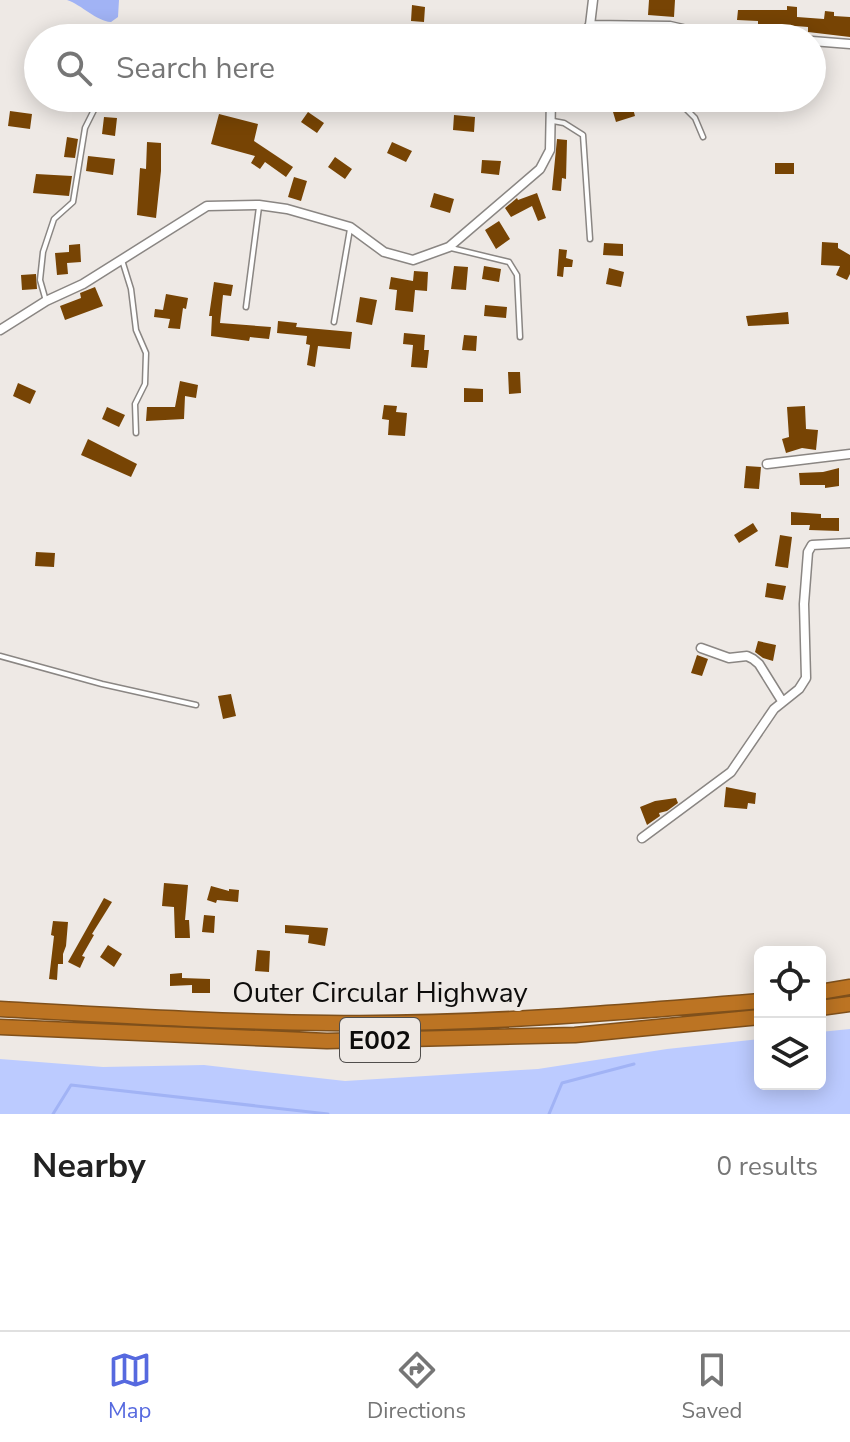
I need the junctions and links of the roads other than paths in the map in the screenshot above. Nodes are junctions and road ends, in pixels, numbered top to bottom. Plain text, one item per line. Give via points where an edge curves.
1 (593, 0) edge
2 (590, 24) edge
3 (826, 42) edge
4 (850, 44) edge
5 (93, 112) edge
6 (551, 112) edge
7 (689, 112) edge
8 (551, 120) junction
9 (703, 137) dead end
10 (259, 205) junction
11 (350, 227) junction
12 (590, 239) dead end
13 (449, 247) junction
14 (122, 260) junction
15 (46, 301) junction
16 (246, 307) dead end
17 (334, 322) dead end
18 (0, 330) edge
19 (520, 337) dead end
20 (136, 433) dead end
21 (850, 454) edge
22 (767, 464) dead end
23 (850, 543) edge
24 (701, 648) dead end
25 (0, 656) edge
26 (782, 701) junction
27 (196, 705) dead end
28 (642, 838) dead end
29 (850, 987) edge
30 (826, 991) edge
31 (754, 1001) edge
32 (850, 1004) edge
33 (826, 1007) edge
34 (0, 1009) edge
35 (754, 1018) edge
36 (0, 1027) edge

1 - 2 street
3 - 4 street
5 - 15 lane via 85,128 73,202 54,219 43,252 40,280
6 - 8 street
7 - 9 lane
8 - 12 lane via 583,135
8 - 13 street via 550,150 540,169
10 - 11 street
10 - 14 street via 207,206
10 - 16 lane
11 - 13 street via 384,252 413,260
11 - 17 lane
13 - 19 lane via 509,262 517,275
14 - 15 street
14 - 20 lane via 146,353 145,384 135,404
15 - 18 street
21 - 22 street
23 - 26 street via 812,545 808,552 806,678
24 - 26 street via 753,659
25 - 27 lane
26 - 28 street via 731,772
29 - 30 highway
31 - 34 highway, Outer Circular Highway / E002 via 504,1020 329,1023
32 - 33 highway
35 - 36 highway, Outer Circular Highway / E002 via 575,1035 327,1041

